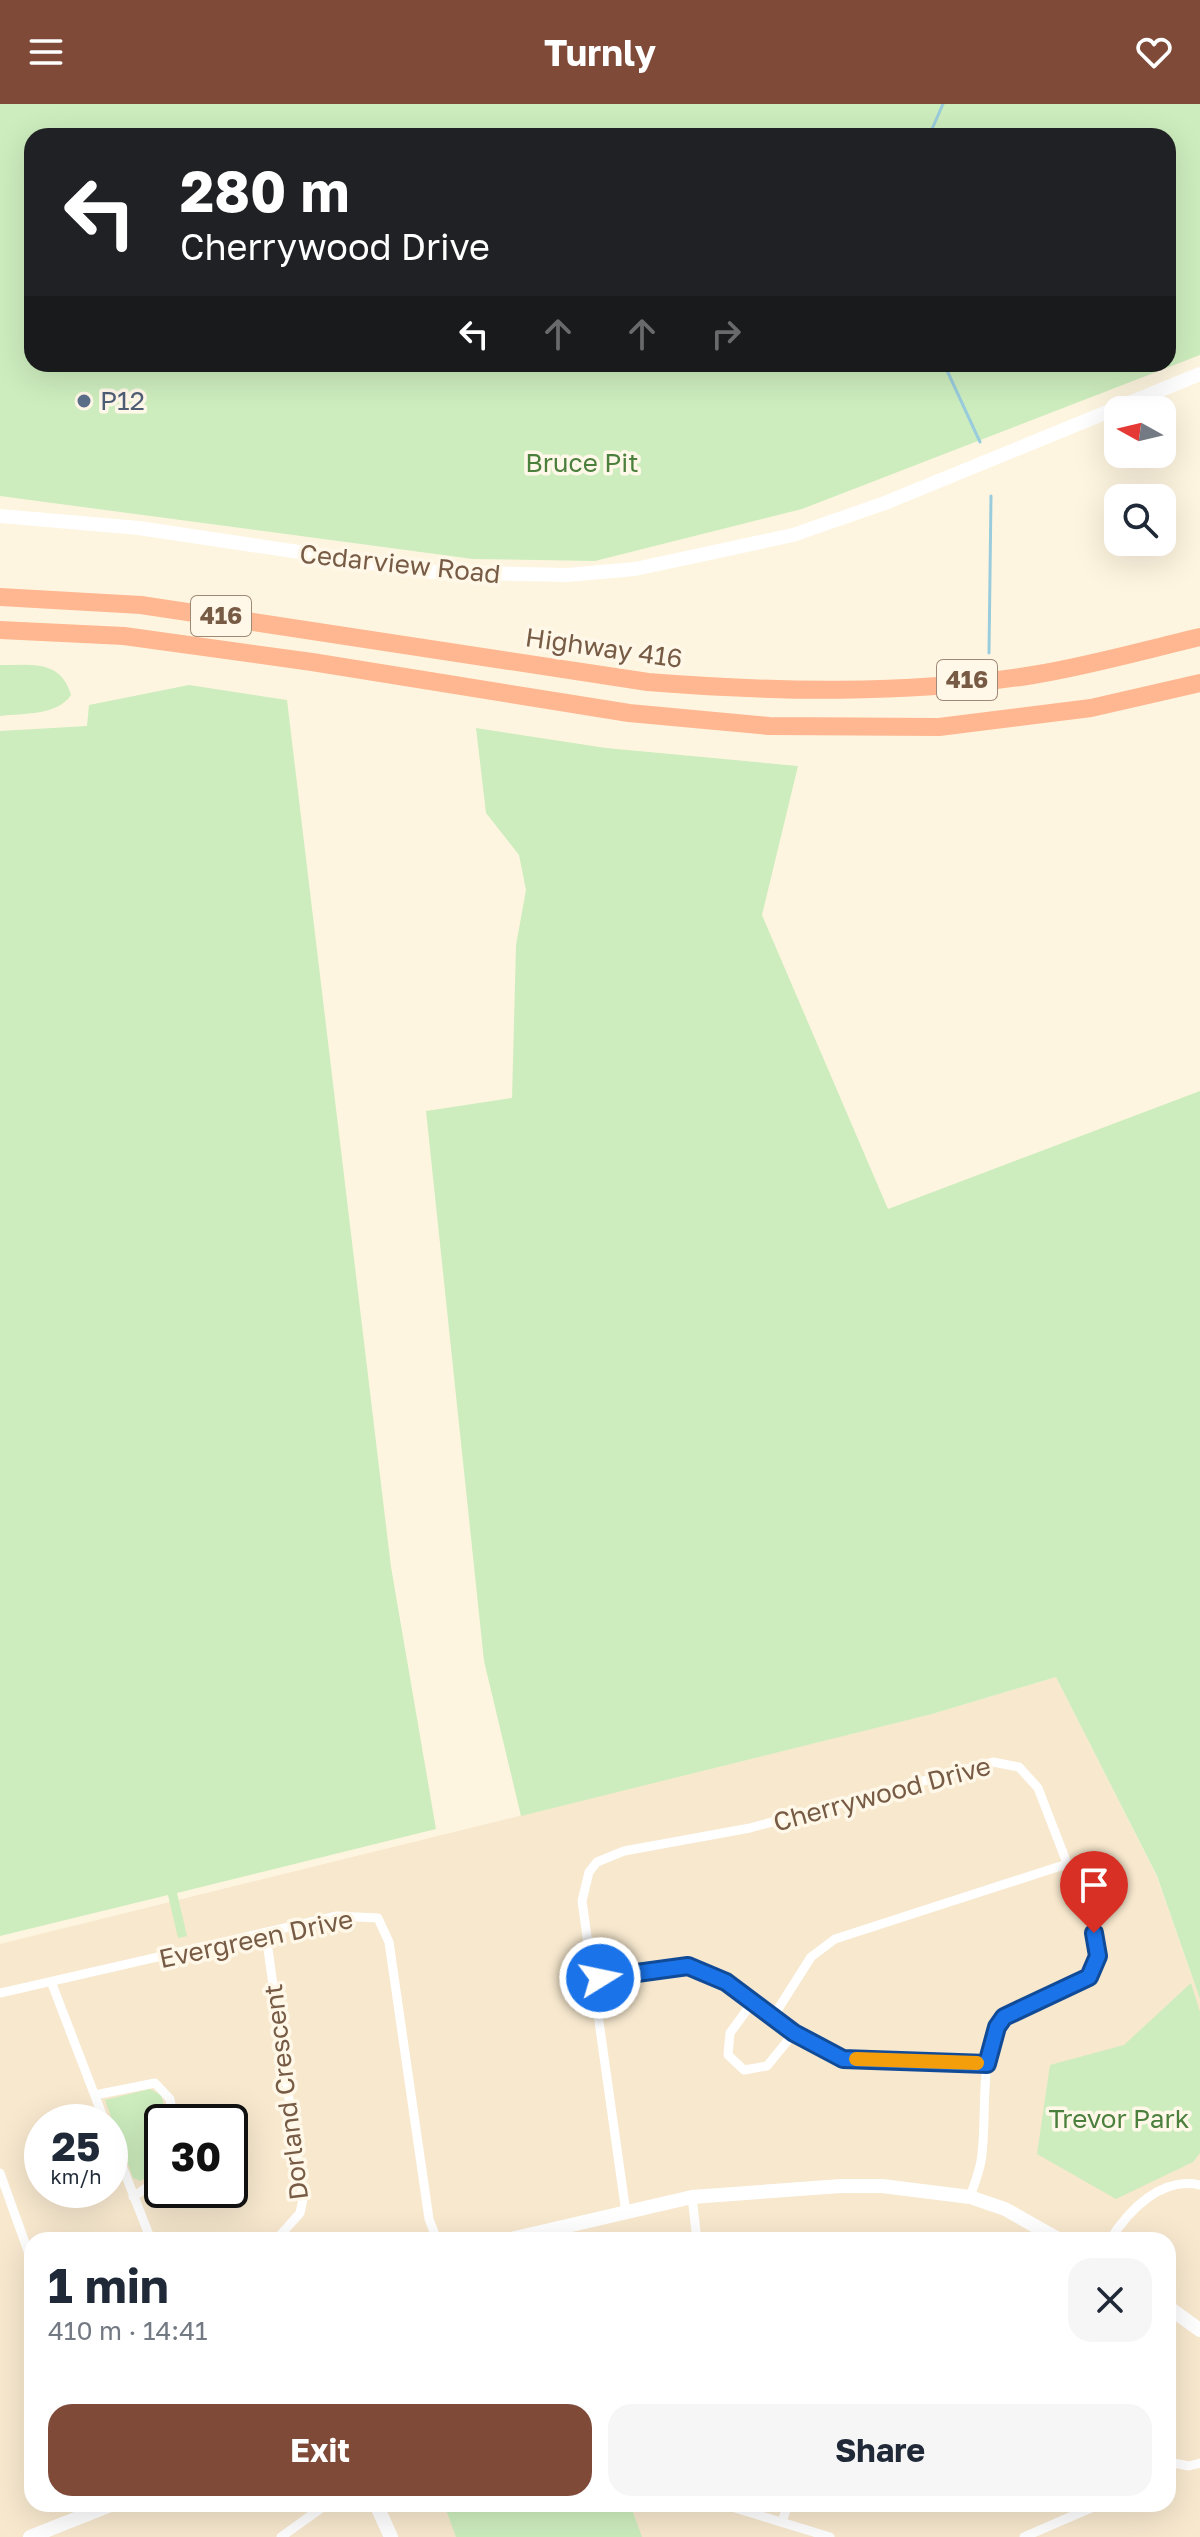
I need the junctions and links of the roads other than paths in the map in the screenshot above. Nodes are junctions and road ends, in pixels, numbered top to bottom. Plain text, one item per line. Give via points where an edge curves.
1 (1200, 374) edge
2 (0, 516) edge
3 (0, 597) edge
4 (0, 630) edge
5 (1200, 637) edge
6 (1200, 686) edge
7 (1067, 1864) junction
8 (266, 1935) junction
9 (591, 1979) junction
10 (52, 1984) junction
11 (0, 1993) edge
12 (752, 2003) junction
13 (773, 2017) junction
14 (794, 2033) junction
15 (987, 2064) junction
16 (95, 2095) junction
17 (98, 2104) edge
18 (171, 2104) edge
19 (0, 2173) edge
20 (128, 2184) edge
21 (1200, 2185) edge
22 (144, 2189) edge
23 (133, 2197) junction
24 (692, 2197) junction
25 (970, 2197) junction
26 (626, 2213) junction
27 (148, 2232) edge
28 (283, 2232) edge
29 (434, 2232) edge
30 (542, 2232) edge
31 (696, 2232) edge
32 (1046, 2232) edge
33 (1115, 2232) edge
34 (24, 2240) edge
35 (1176, 2313) edge
36 (1200, 2330) edge
37 (1200, 2463) edge
38 (1176, 2464) edge
39 (93, 2512) edge
40 (316, 2512) edge
41 (380, 2512) edge
42 (749, 2512) edge
43 (785, 2512) edge
44 (1082, 2512) edge
45 (782, 2522) junction
46 (30, 2537) edge
47 (281, 2537) edge
48 (391, 2537) edge
49 (830, 2537) edge
50 (1024, 2537) edge

1 - 2 main road, Cedarview Road via 885,503 793,535 635,569 567,575 432,572 139,528
3 - 5 highway, Highway 416 / 416 via 141,605 648,682 730,689 879,688 1032,675
4 - 6 highway, 416 via 124,636 629,713 741,724 939,727 1091,708
7 - 9 street, Cherrywood Drive via 1031,1777 1005,1762 962,1768 838,1806 624,1851 597,1862 582,1901
7 - 13 street via 835,1939 811,1957
7 - 15 street, Cherrywood Drive via 1094,1933 1095,1966 1089,1977 1004,2017
8 - 10 street, Evergreen Drive
8 - 28 street, Dorland Crescent via 303,2199 300,2213
8 - 29 street, Evergreen Drive via 337,1916 378,1918 389,1942
9 - 12 street via 688,1966 726,1982
9 - 26 street, Cherrywood Drive
10 - 11 street, Evergreen Drive
10 - 16 street
12 - 13 street
12 - 14 street via 730,2033 728,2055 744,2070 767,2066
13 - 14 street
14 - 15 street via 843,2059
15 - 25 street, Cherrywood Drive via 981,2162
16 - 17 street
16 - 18 street via 155,2083
19 - 34 street
20 - 23 street
21 - 33 street via 1146,2197
22 - 23 street
23 - 27 street
24 - 25 main road via 882,2186
24 - 26 main road
24 - 31 street
25 - 32 main road
26 - 30 main road
35 - 36 main road
37 - 38 street
39 - 46 main road
40 - 47 street
41 - 48 main road
42 - 45 street
43 - 45 street
44 - 50 street
45 - 49 street

